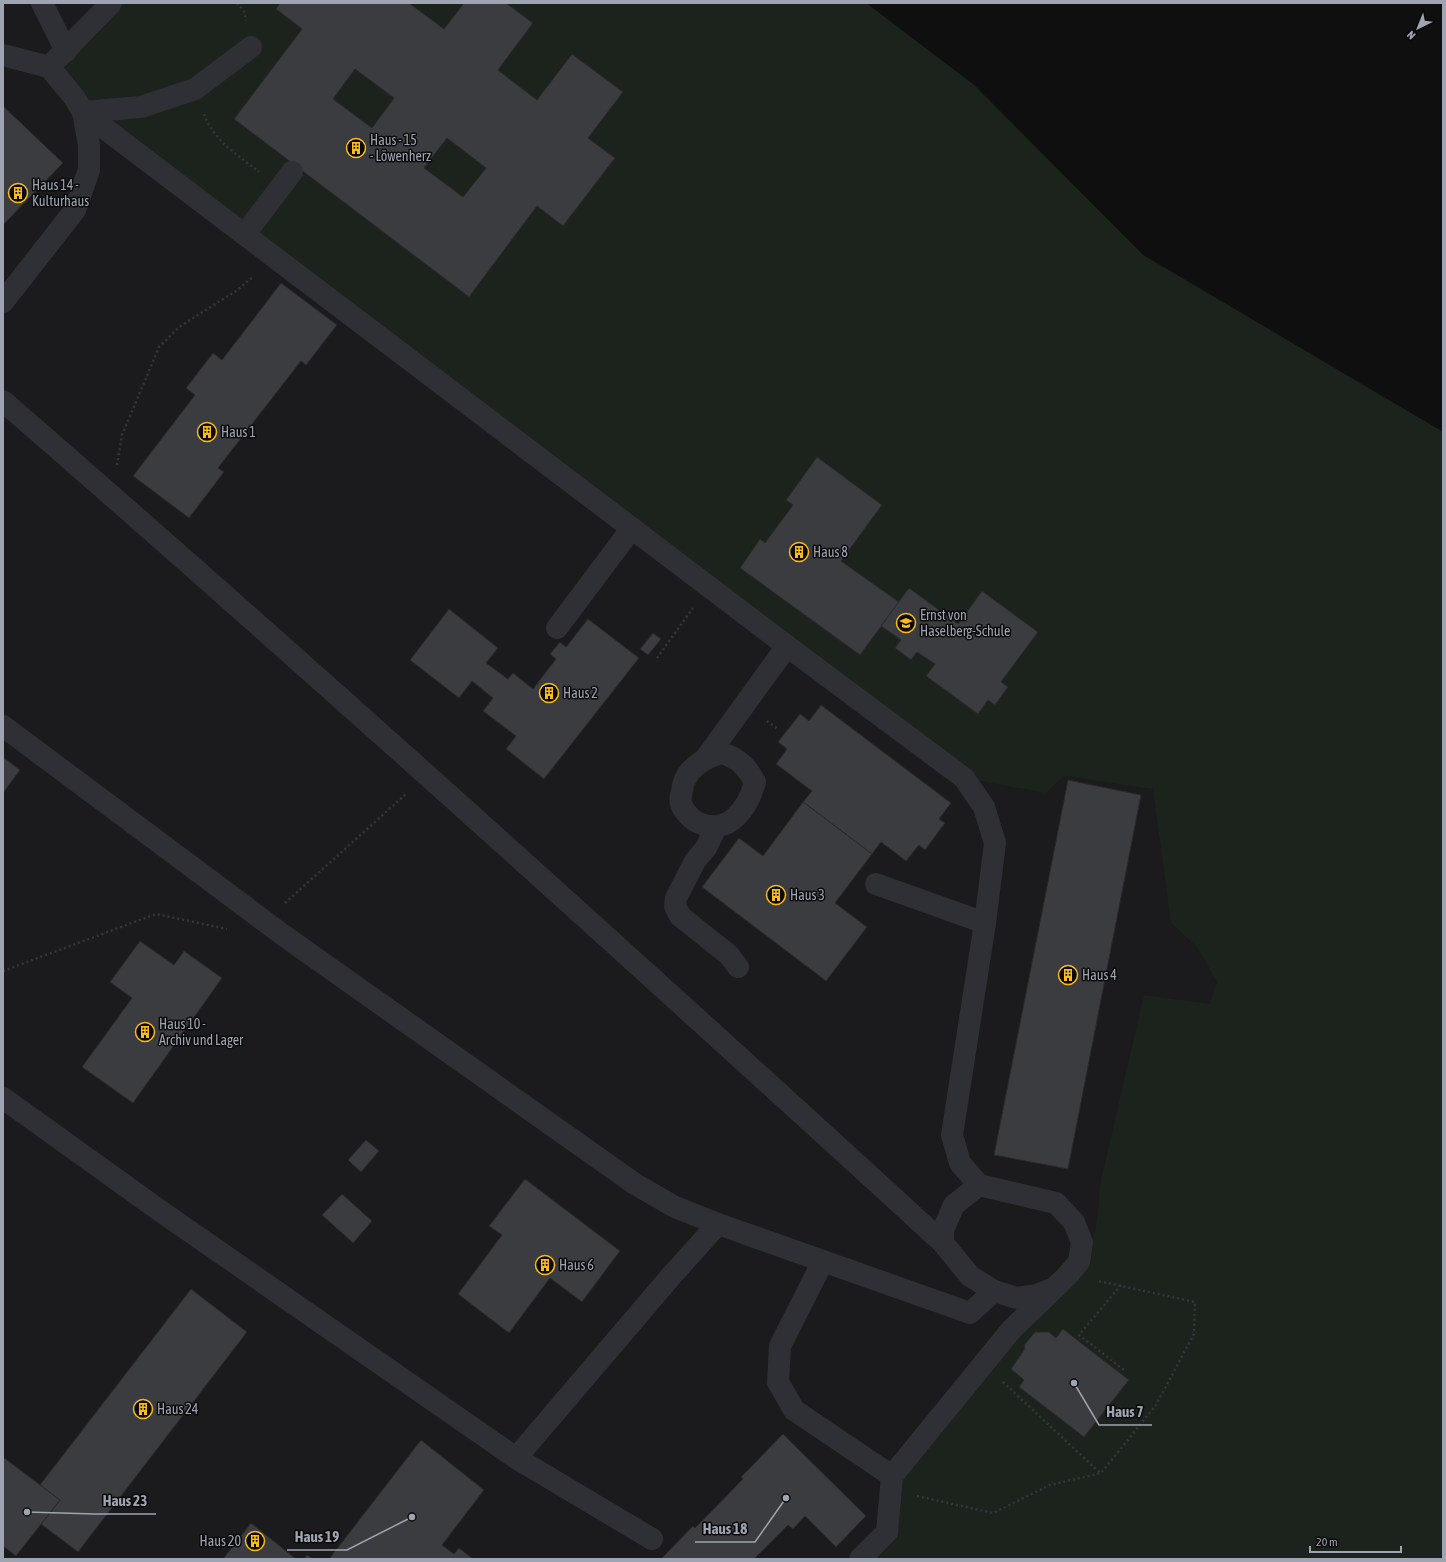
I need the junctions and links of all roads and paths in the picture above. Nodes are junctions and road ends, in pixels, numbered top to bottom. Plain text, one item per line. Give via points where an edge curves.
1 (42, 3) edge
2 (111, 3) edge
3 (251, 47) dead end
4 (66, 51) junction
5 (3, 55) edge
6 (50, 67) junction
7 (195, 89) junction
8 (83, 112) junction
9 (286, 180) joint
10 (245, 234) junction
11 (276, 258) junction
12 (3, 302) edge
13 (3, 401) edge
14 (112, 496) junction
15 (632, 528) junction
16 (708, 586) junction
17 (557, 628) dead end
18 (787, 646) junction
19 (657, 658) dead end
20 (3, 726) edge
21 (706, 758) junction
22 (716, 826) junction
23 (876, 884) dead end
24 (985, 923) junction
25 (738, 967) dead end
26 (3, 1098) edge
27 (978, 1185) junction
28 (718, 1224) junction
29 (943, 1244) junction
30 (823, 1261) junction
31 (1060, 1283) junction
32 (1122, 1285) junction
33 (994, 1291) junction
34 (983, 1364) junction
35 (1124, 1370) dead end
36 (516, 1458) junction
37 (1101, 1473) junction
38 (892, 1476) junction
39 (652, 1539) dead end
40 (860, 1559) edge

1 - 4 lane
2 - 4 lane
3 - 7 lane
4 - 6 lane
5 - 6 lane
6 - 8 lane
7 - 8 lane via 141,107
7 - 9 path via 206,120 224,144
8 - 10 lane
8 - 12 lane via 89,145 89,170 76,210
9 - 10 lane
10 - 11 lane
11 - 14 path via 236,291 180,327 159,348 122,435
11 - 15 lane
13 - 14 lane
14 - 29 lane via 691,1012
15 - 16 lane
15 - 17 lane
16 - 18 lane
16 - 19 path
18 - 21 lane
18 - 24 lane via 964,778 984,807 995,843
20 - 28 lane via 283,935 593,1156 634,1184 675,1207
21 - 22 lane via 689,772 682,782 681,802 687,813 696,821 707,826
21 - 22 lane via 721,753 732,756 743,764 755,782 752,794 739,814 729,823
22 - 25 lane via 676,898 676,906 680,916 729,955
23 - 24 lane
24 - 27 lane via 952,1135 960,1163
26 - 36 lane via 159,1210
27 - 29 lane via 954,1205 943,1230
27 - 31 lane via 1056,1203 1074,1222 1082,1242 1079,1262
28 - 30 lane
28 - 36 lane
29 - 33 lane via 970,1276
30 - 33 lane via 970,1313
30 - 38 lane via 780,1346 778,1382 794,1410
31 - 32 path
31 - 33 lane via 1037,1295 1017,1298
31 - 34 lane via 1012,1329
32 - 35 path via 1079,1335
32 - 37 path via 1195,1302 1194,1334 1156,1405
34 - 37 path
34 - 38 lane
36 - 39 lane
37 - 38 path via 1050,1485 993,1513 918,1496
38 - 40 lane via 887,1532

